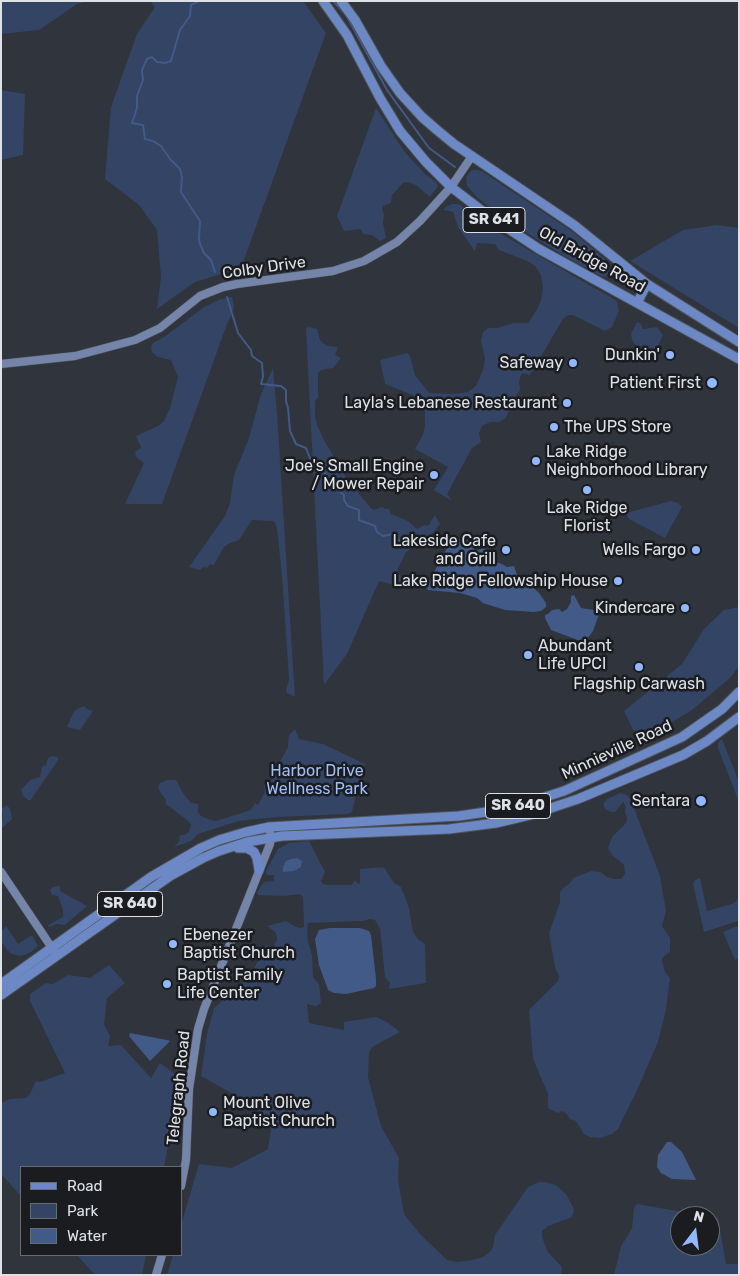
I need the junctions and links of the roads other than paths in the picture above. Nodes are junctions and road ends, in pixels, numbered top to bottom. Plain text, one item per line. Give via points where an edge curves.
1 (323, 1) edge
2 (341, 1) edge
3 (472, 156) junction
4 (451, 187) junction
5 (647, 284) junction
6 (637, 303) junction
7 (739, 342) edge
8 (739, 359) edge
9 (1, 364) edge
10 (739, 692) edge
11 (739, 717) edge
12 (414, 819) junction
13 (269, 827) junction
14 (271, 837) junction
15 (228, 848) junction
16 (259, 870) junction
17 (1, 872) edge
18 (54, 952) junction
19 (1, 984) edge
20 (1, 995) edge
21 (182, 1181) edge
22 (162, 1256) edge
23 (156, 1275) edge

1 - 4 main road, Old Bridge Road / SR 641 via 347,35 400,131
2 - 3 main road, Old Bridge Road / SR 641 via 408,103
3 - 4 street, Colby Drive
3 - 5 main road, Old Bridge Road / SR 641 via 574,225
4 - 6 main road, Old Bridge Road / SR 641 via 539,249
4 - 9 street, Colby Drive via 397,242 350,266 311,275 228,285 200,296 160,328 135,340 75,356
5 - 6 main road
5 - 7 main road, Old Bridge Road / SR 641
6 - 8 main road, Old Bridge Road / SR 641
10 - 12 main road, Minnieville Road / SR 640 via 722,709 682,738 564,791 493,811
11 - 14 main road, Minnieville Road / SR 640 via 684,755 578,799 530,815 449,829
12 - 13 main road, Minnieville Road / SR 640
12 - 14 main road via 382,825 281,830
13 - 14 street
13 - 18 main road, Minnieville Road / SR 640 via 219,840 168,866 129,892
14 - 15 main road, Minnieville Road / SR 640
14 - 16 street, Telegraph Road
15 - 16 main road via 252,850
15 - 18 main road, Minnieville Road / SR 640 via 181,870
16 - 21 street, Telegraph Road via 198,1029 190,1080
17 - 18 street
18 - 19 main road, Minnieville Road / SR 640
18 - 20 main road, Minnieville Road / SR 640
22 - 23 street

